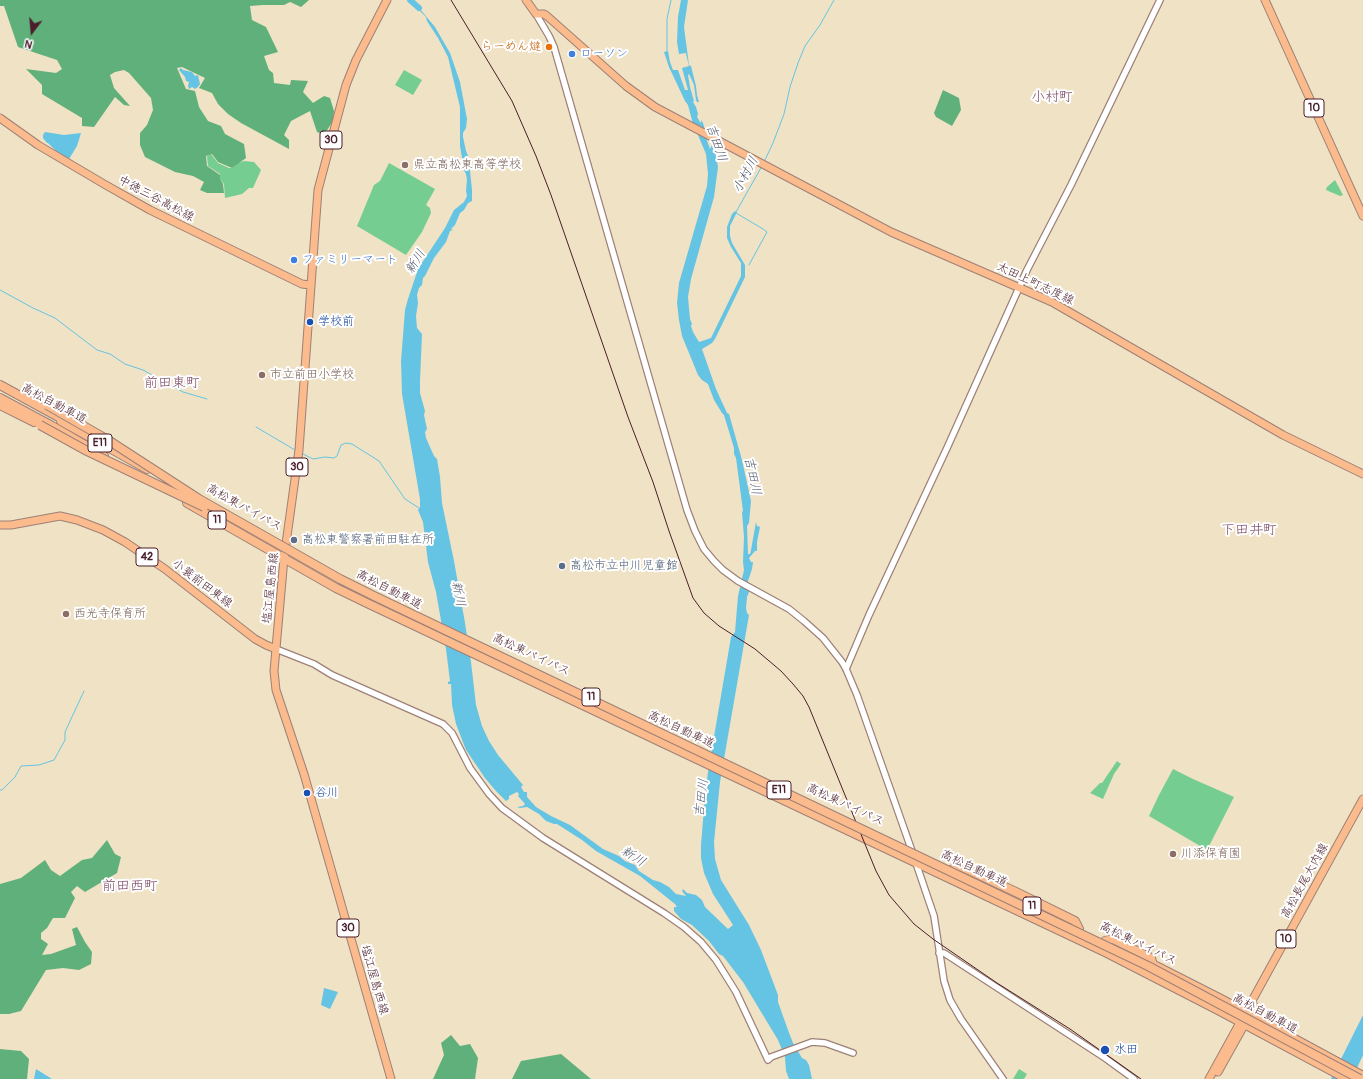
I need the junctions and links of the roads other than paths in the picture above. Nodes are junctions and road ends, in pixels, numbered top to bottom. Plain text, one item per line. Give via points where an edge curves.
1 (526, 0) edge
2 (529, 0) edge
3 (1160, 0) edge
4 (1265, 0) edge
5 (1270, 0) edge
6 (386, 2) edge
7 (536, 14) junction
8 (544, 14) junction
9 (0, 118) edge
10 (1363, 205) edge
11 (1363, 216) edge
12 (310, 285) junction
13 (1020, 288) junction
14 (0, 380) edge
15 (0, 385) edge
16 (0, 389) edge
17 (0, 394) edge
18 (0, 398) edge
19 (0, 405) edge
20 (1363, 474) edge
21 (198, 501) junction
22 (0, 525) edge
23 (286, 545) junction
24 (284, 558) junction
25 (276, 649) junction
26 (846, 669) junction
27 (1363, 799) edge
28 (1363, 809) edge
29 (911, 849) junction
30 (916, 863) junction
31 (939, 952) junction
32 (1254, 1006) junction
33 (1247, 1013) junction
34 (1259, 1020) junction
35 (1242, 1023) junction
36 (853, 1053) dead end
37 (1360, 1077) edge
38 (391, 1079) edge
39 (1003, 1079) edge
40 (1134, 1079) edge
41 (1208, 1079) edge
42 (1214, 1079) edge
43 (1347, 1079) edge

1 - 7 main road
2 - 8 main road
3 - 13 street
4 - 11 main road, 10
5 - 10 main road, 10
6 - 12 main road, 塩江屋島西線 / 30 via 346,85 319,186
7 - 8 main road
7 - 26 street via 554,47 695,531 704,549 714,561 738,580 788,609 815,630
8 - 13 main road, 太田上町志度線 via 626,86 656,106 891,232
9 - 12 main road, 中徳三谷高松線 via 38,145 150,210 302,284
12 - 23 main road, 塩江屋島西線 / 30 via 299,450
13 - 20 main road, 太田上町志度線 via 1052,302 1283,435
13 - 26 street via 868,615
14 - 21 highway, bridge via 108,440
15 - 23 highway, 高松東バイパス / 11 via 74,424
16 - 21 highway, 高松自動車道 / E11, bridge via 56,418
17 - 21 highway, 高松自動車道 / E11, bridge
18 - 24 highway, 高松東バイパス / 11
19 - 21 highway, bridge via 87,451
21 - 37 highway, 高松自動車道 / E11, bridge via 338,584 385,608 1082,938
22 - 25 main road, 小蓑前田東線 / 42 via 60,516 97,527 165,569 255,639
23 - 24 main road, 塩江屋島西線 / 30
23 - 29 highway, 高松東バイパス / 11, bridge via 370,592
24 - 25 main road, 塩江屋島西線 / 30
24 - 30 highway, 高松東バイパス / 11 via 437,637
25 - 36 street via 443,724 450,730 470,768 502,808 543,838 664,913 701,942 727,975 768,1060 809,1042 825,1043
25 - 38 main road, 塩江屋島西線 / 30 via 276,690 304,775
26 - 29 street
27 - 33 main road, 高松長尾大内線 / 10
28 - 32 main road, 高松長尾大内線 / 10
29 - 30 street
29 - 33 highway, 高松東バイパス / 11 via 1016,896
30 - 31 street via 934,916
30 - 35 highway, 高松東バイパス / 11 via 1107,953
31 - 39 street via 944,982 954,1008
31 - 40 street
32 - 33 main road, 高松長尾大内線 / 10
32 - 34 highway via 1254,1012
33 - 34 highway, 高松東バイパス / 11
33 - 35 main road, 高松長尾大内線 / 10
34 - 37 highway, 高松東バイパス / 11
35 - 41 main road, 高松長尾大内線 / 10
35 - 42 main road, 高松長尾大内線 / 10
35 - 43 highway, 高松東バイパス / 11

